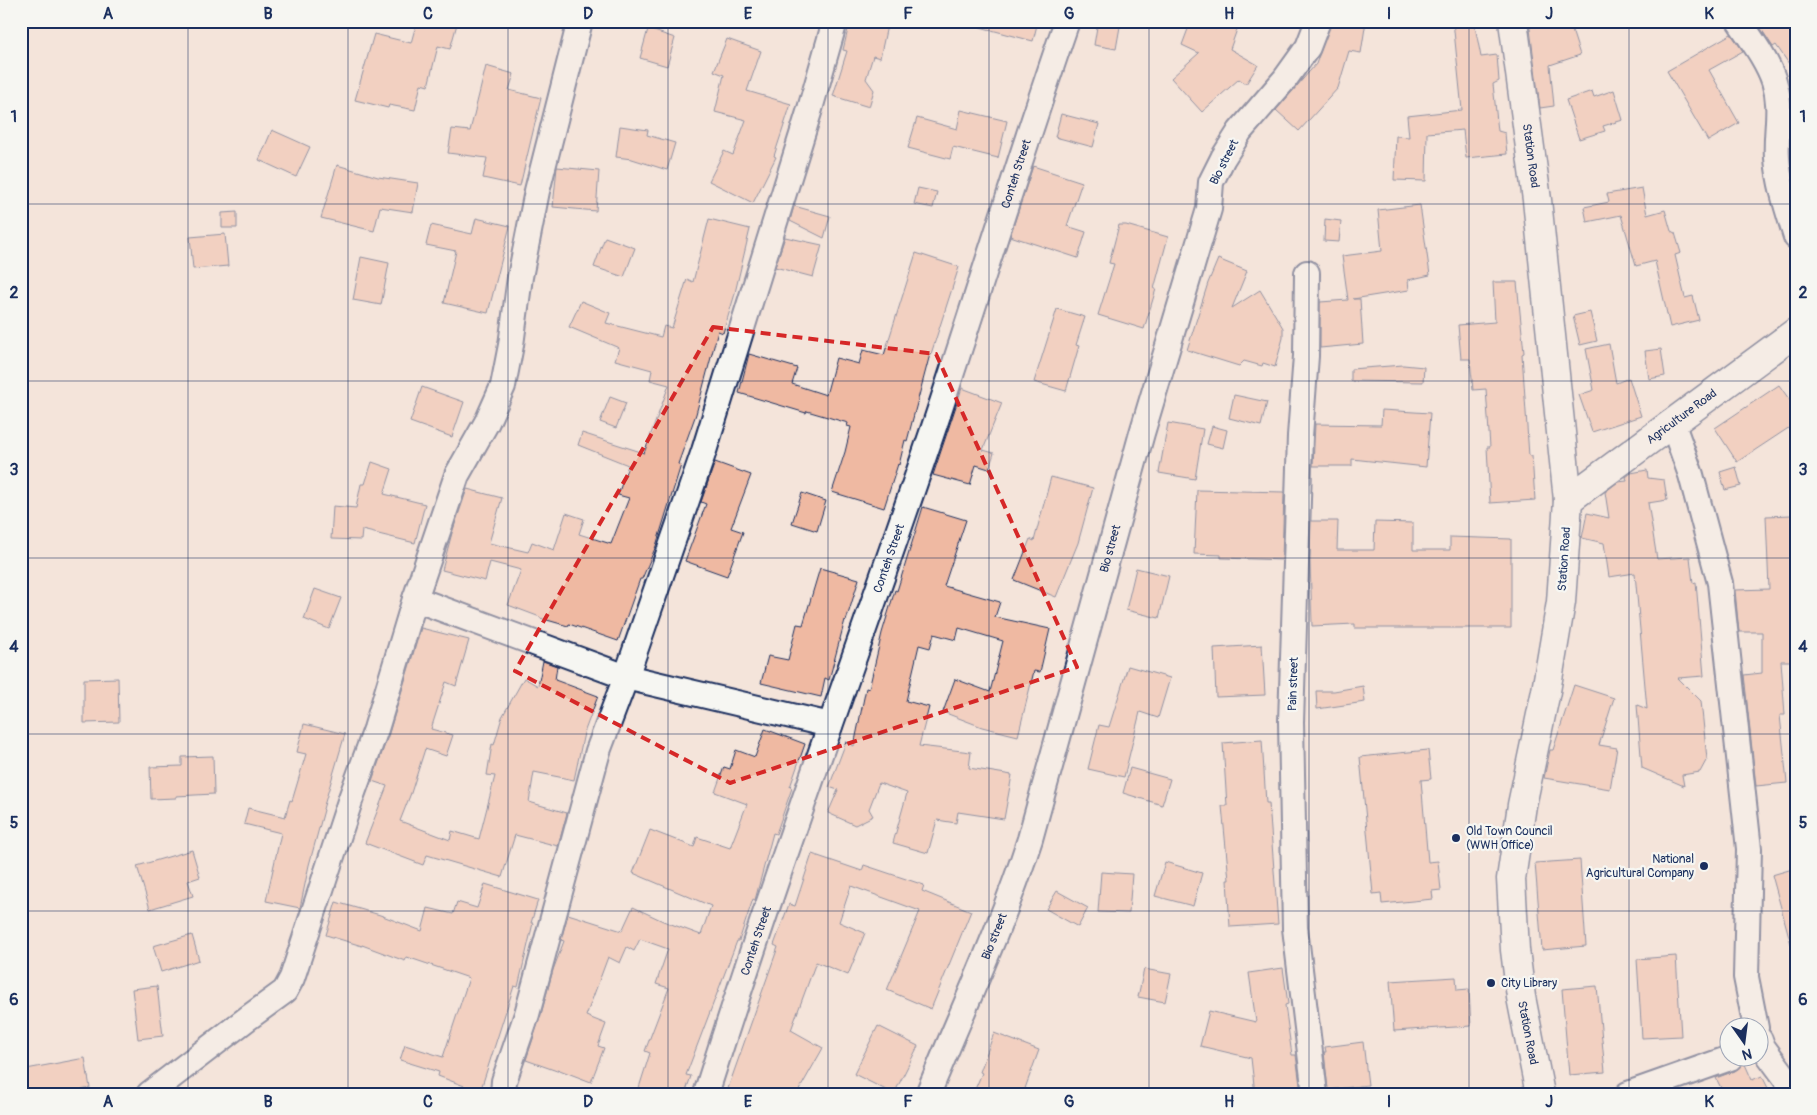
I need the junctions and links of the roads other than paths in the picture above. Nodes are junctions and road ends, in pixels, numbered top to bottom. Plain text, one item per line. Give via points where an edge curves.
1 (580, 21) edge
2 (834, 21) edge
3 (1068, 21) edge
4 (1318, 21) edge
5 (1513, 21) edge
6 (1738, 21) edge
7 (1796, 236) edge
8 (1307, 273) dead end
9 (1796, 332) edge
10 (1672, 422) junction
11 (1568, 500) junction
12 (415, 599) junction
13 (626, 677) junction
14 (830, 725) junction
15 (1754, 1018) edge
16 (1770, 1055) edge
17 (1720, 1062) edge
18 (1796, 1092) edge
19 (150, 1094) edge
20 (503, 1094) edge
21 (706, 1094) edge
22 (928, 1094) edge
23 (1315, 1094) edge
24 (1540, 1094) edge
25 (1628, 1094) edge

1 - 12 street via 537,191 503,386 457,475
2 - 13 street via 807,119 704,451
3 - 14 street, Conteh Street via 936,421
4 - 22 street, Bio street via 1308,47 1240,131 1211,182 1209,209 1145,424 1030,838 1002,918
5 - 11 main road, Station Road via 1537,200
6 - 7 street via 1773,80 1779,108 1777,157
8 - 23 street, Pain street via 1292,722 1295,928
9 - 10 main road, Agriculture Road
10 - 11 main road, Agriculture Road
10 - 15 street via 1691,474 1720,583 1749,849 1746,977
11 - 24 main road, Station Road via 1561,602 1511,879 1521,997
12 - 13 street
12 - 19 street via 376,729 285,992
13 - 14 street
13 - 20 street via 598,752 527,1014 504,1081
14 - 21 street, Conteh Street
16 - 18 street
17 - 25 street

